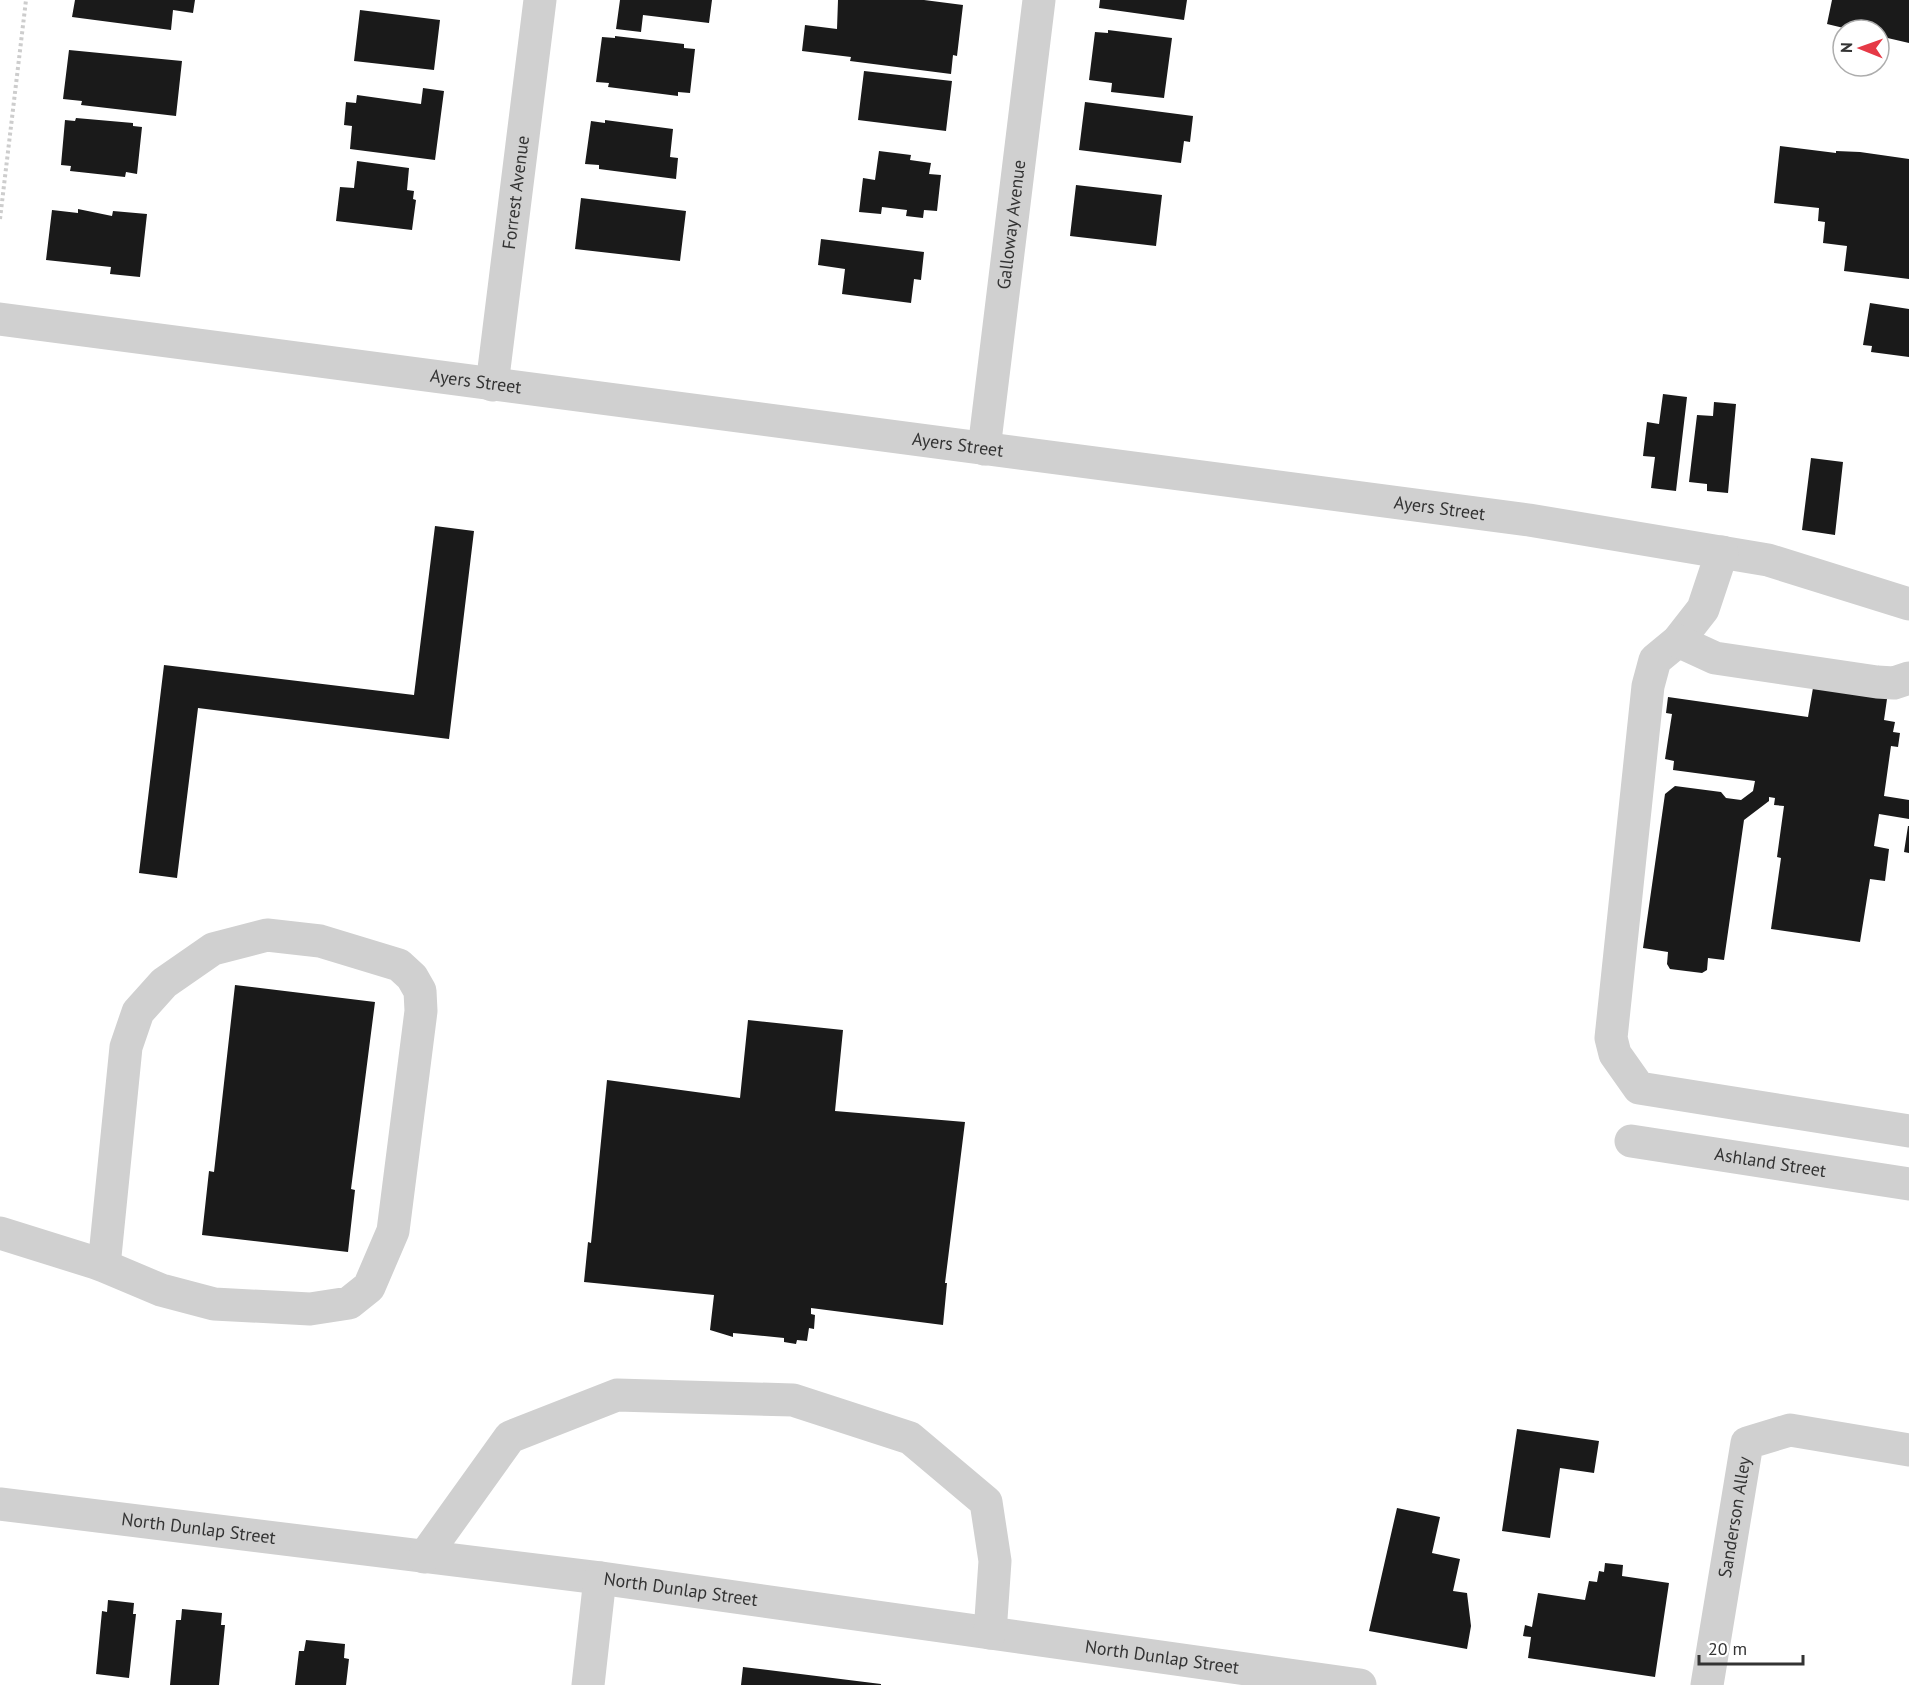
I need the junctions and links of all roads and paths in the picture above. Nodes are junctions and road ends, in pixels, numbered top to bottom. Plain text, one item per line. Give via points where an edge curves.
1 (26, 0) edge
2 (540, 0) edge
3 (1039, 0) edge
4 (0, 219) edge
5 (0, 319) edge
6 (492, 385) junction
7 (984, 449) junction
8 (1722, 552) junction
9 (1909, 604) edge
10 (1678, 641) junction
11 (1909, 678) edge
12 (1909, 1131) edge
13 (1631, 1141) dead end
14 (1909, 1184) edge
15 (0, 1233) edge
16 (104, 1266) junction
17 (1909, 1450) edge
18 (0, 1504) edge
19 (424, 1557) junction
20 (600, 1578) junction
21 (990, 1633) junction
22 (588, 1685) edge
23 (1360, 1685) edge
24 (1707, 1685) edge

1 - 4 path
2 - 6 street, Forrest Avenue
3 - 7 street, Galloway Avenue
5 - 6 street, Ayers Street
6 - 7 street, Ayers Street
7 - 8 street, Ayers Street via 1529,520
8 - 9 street, Ayers Street via 1768,560
8 - 10 street via 1703,609
10 - 11 street via 1715,658 1877,682 1894,683
10 - 12 street via 1655,660 1648,686 1611,1038 1614,1054 1639,1088
13 - 14 street, Ashland Street
15 - 16 street
16 - 16 street via 161,1290 214,1304 310,1309 349,1303 369,1287 393,1231 421,1011 420,991 412,977 399,965 320,940 267,935 213,949 164,983 138,1012 126,1047
17 - 24 street, Sanderson Alley via 1790,1430 1747,1443
18 - 19 street, North Dunlap Street
19 - 20 street, North Dunlap Street
19 - 21 street via 510,1437 617,1395 793,1400 910,1438 986,1502 995,1561
20 - 21 street, North Dunlap Street
20 - 22 street
21 - 23 street, North Dunlap Street

